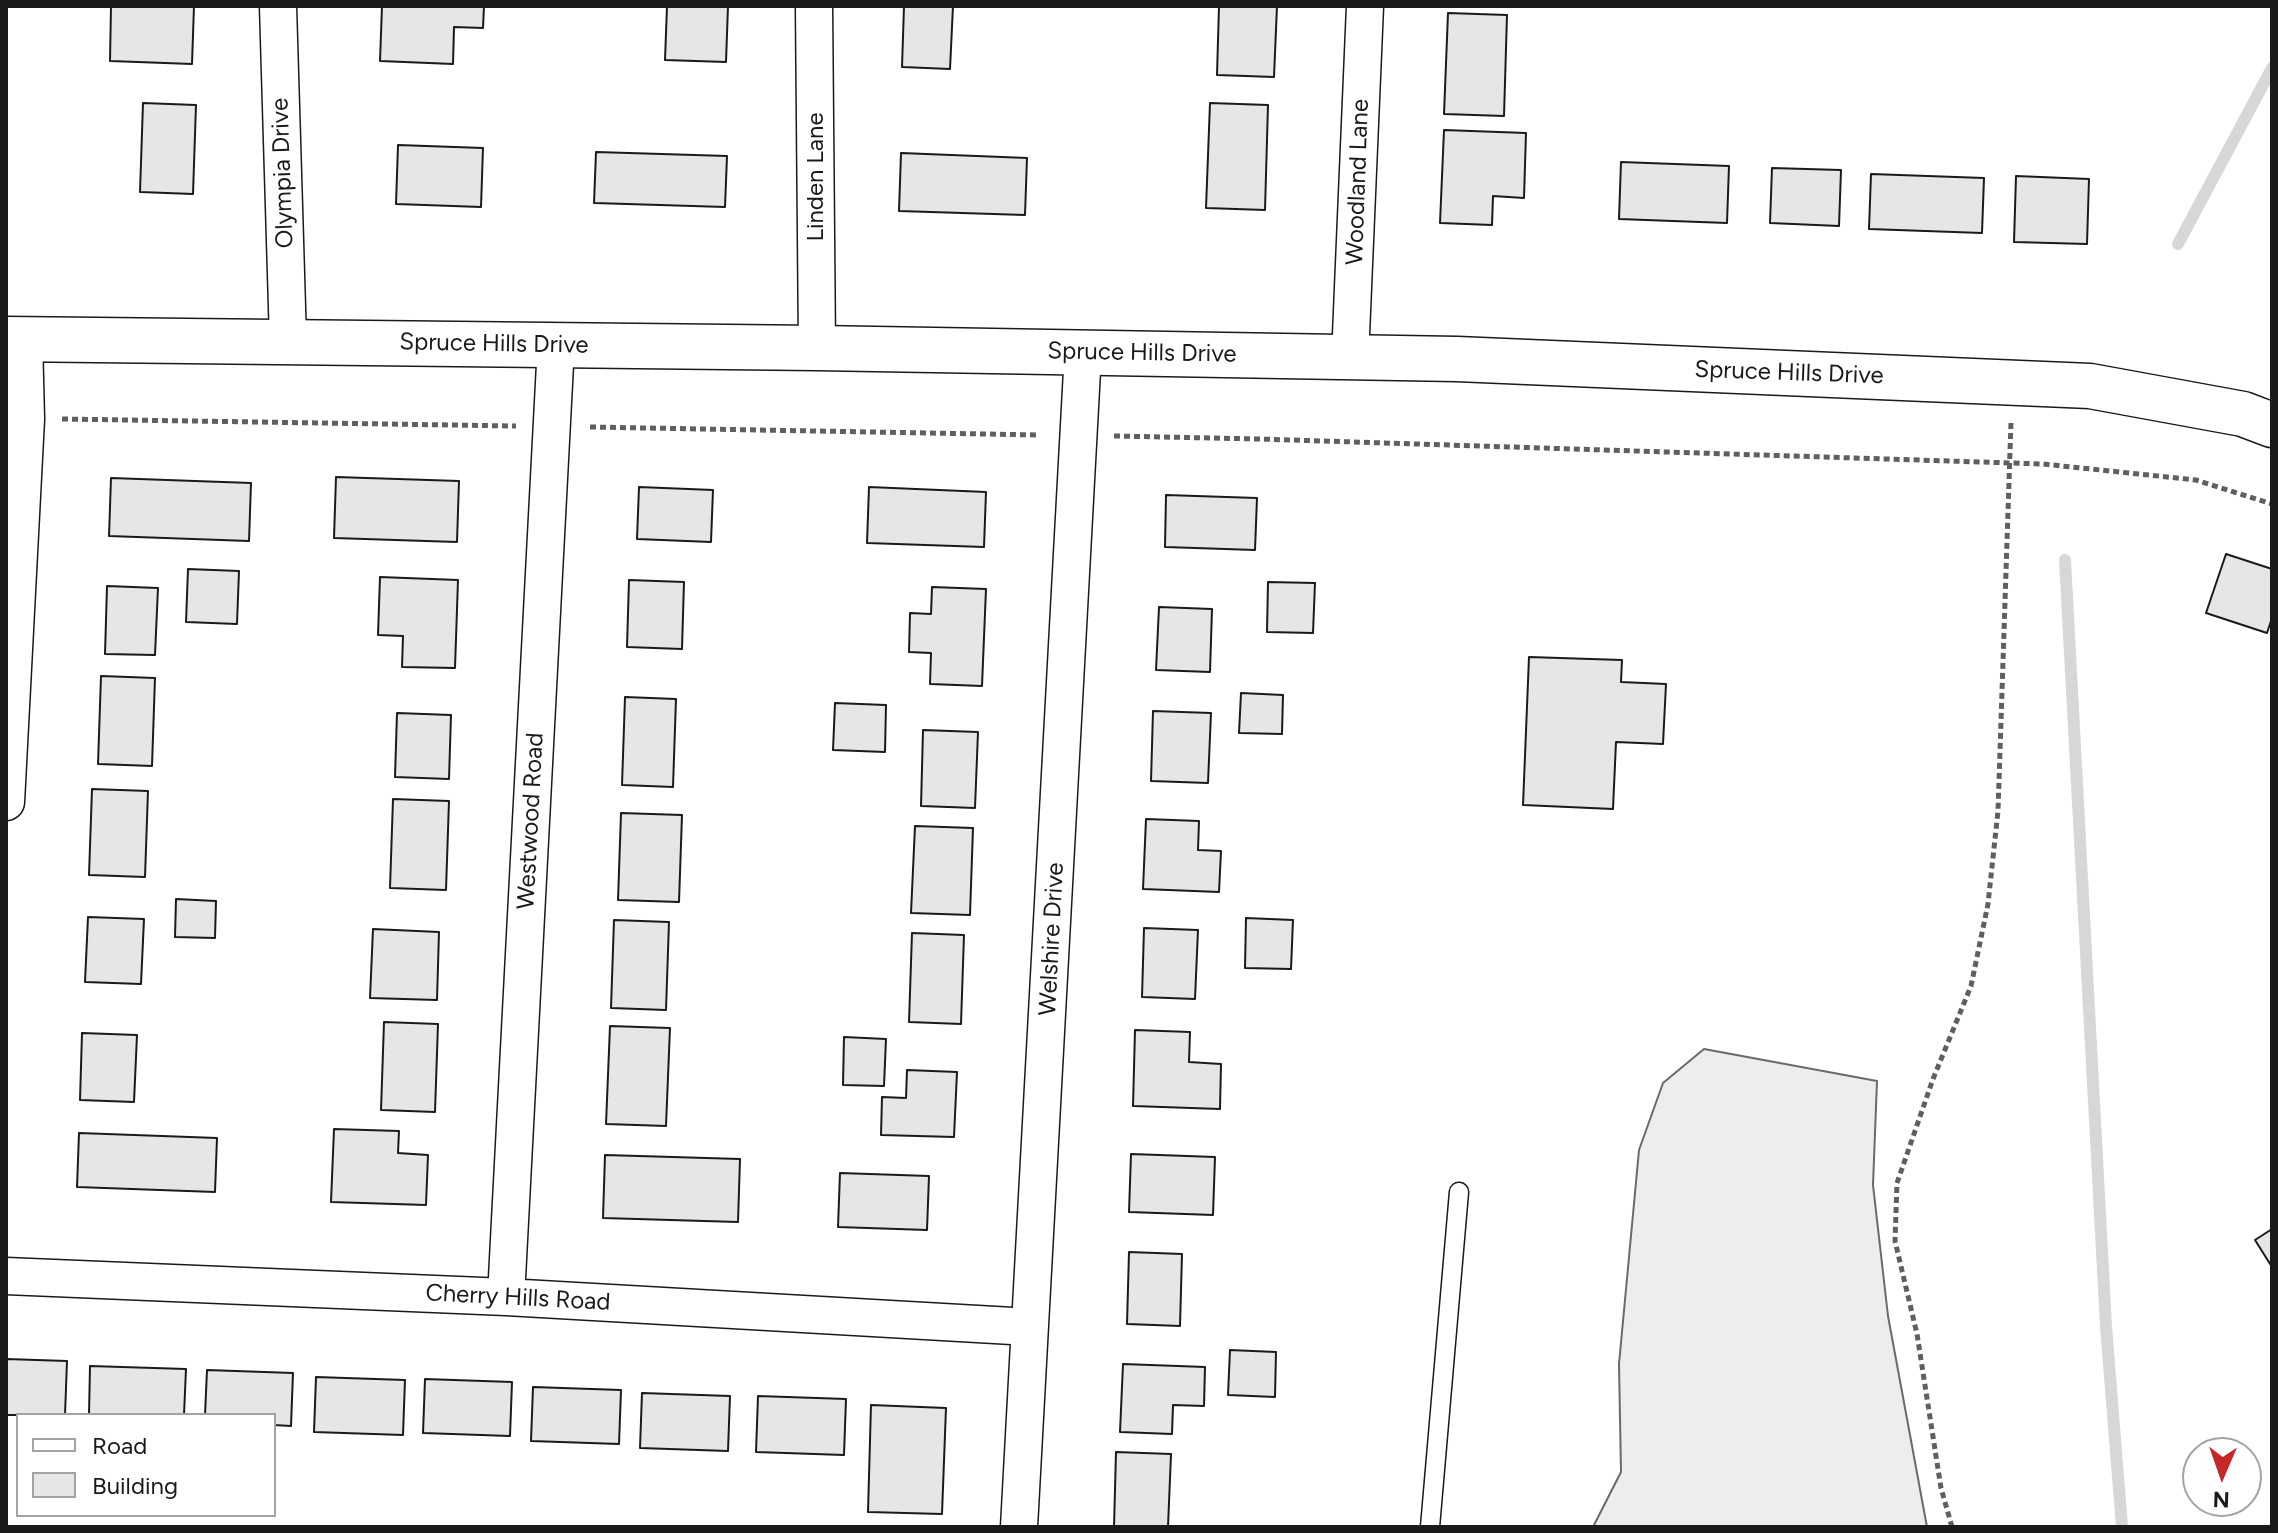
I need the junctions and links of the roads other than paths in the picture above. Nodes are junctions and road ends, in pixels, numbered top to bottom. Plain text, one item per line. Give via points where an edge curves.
1 (278, 6) edge
2 (814, 6) edge
3 (1365, 6) edge
4 (15, 339) edge
5 (288, 341) junction
6 (556, 345) junction
7 (817, 348) junction
8 (1083, 352) junction
9 (1350, 358) junction
10 (2272, 425) edge
11 (6, 802) edge
12 (1459, 1192) dead end
13 (6, 1276) edge
14 (506, 1297) junction
15 (1030, 1327) junction
16 (1019, 1527) edge
17 (1430, 1527) edge

1 - 5 street, Olympia Drive
2 - 7 street, Linden Lane
3 - 9 street, Woodland Lane
4 - 5 main road, Spruce Hills Drive
4 - 11 street via 26,419
5 - 6 main road, Spruce Hills Drive
6 - 7 main road, Spruce Hills Drive
6 - 14 street, Westwood Road
7 - 8 main road, Spruce Hills Drive
8 - 9 main road, Spruce Hills Drive
8 - 15 street, Welshire Drive
9 - 10 main road, Spruce Hills Drive via 2090,386 2243,414
12 - 17 lane
13 - 14 street, Cherry Hills Road
14 - 15 street, Cherry Hills Road
15 - 16 street, Welshire Drive

